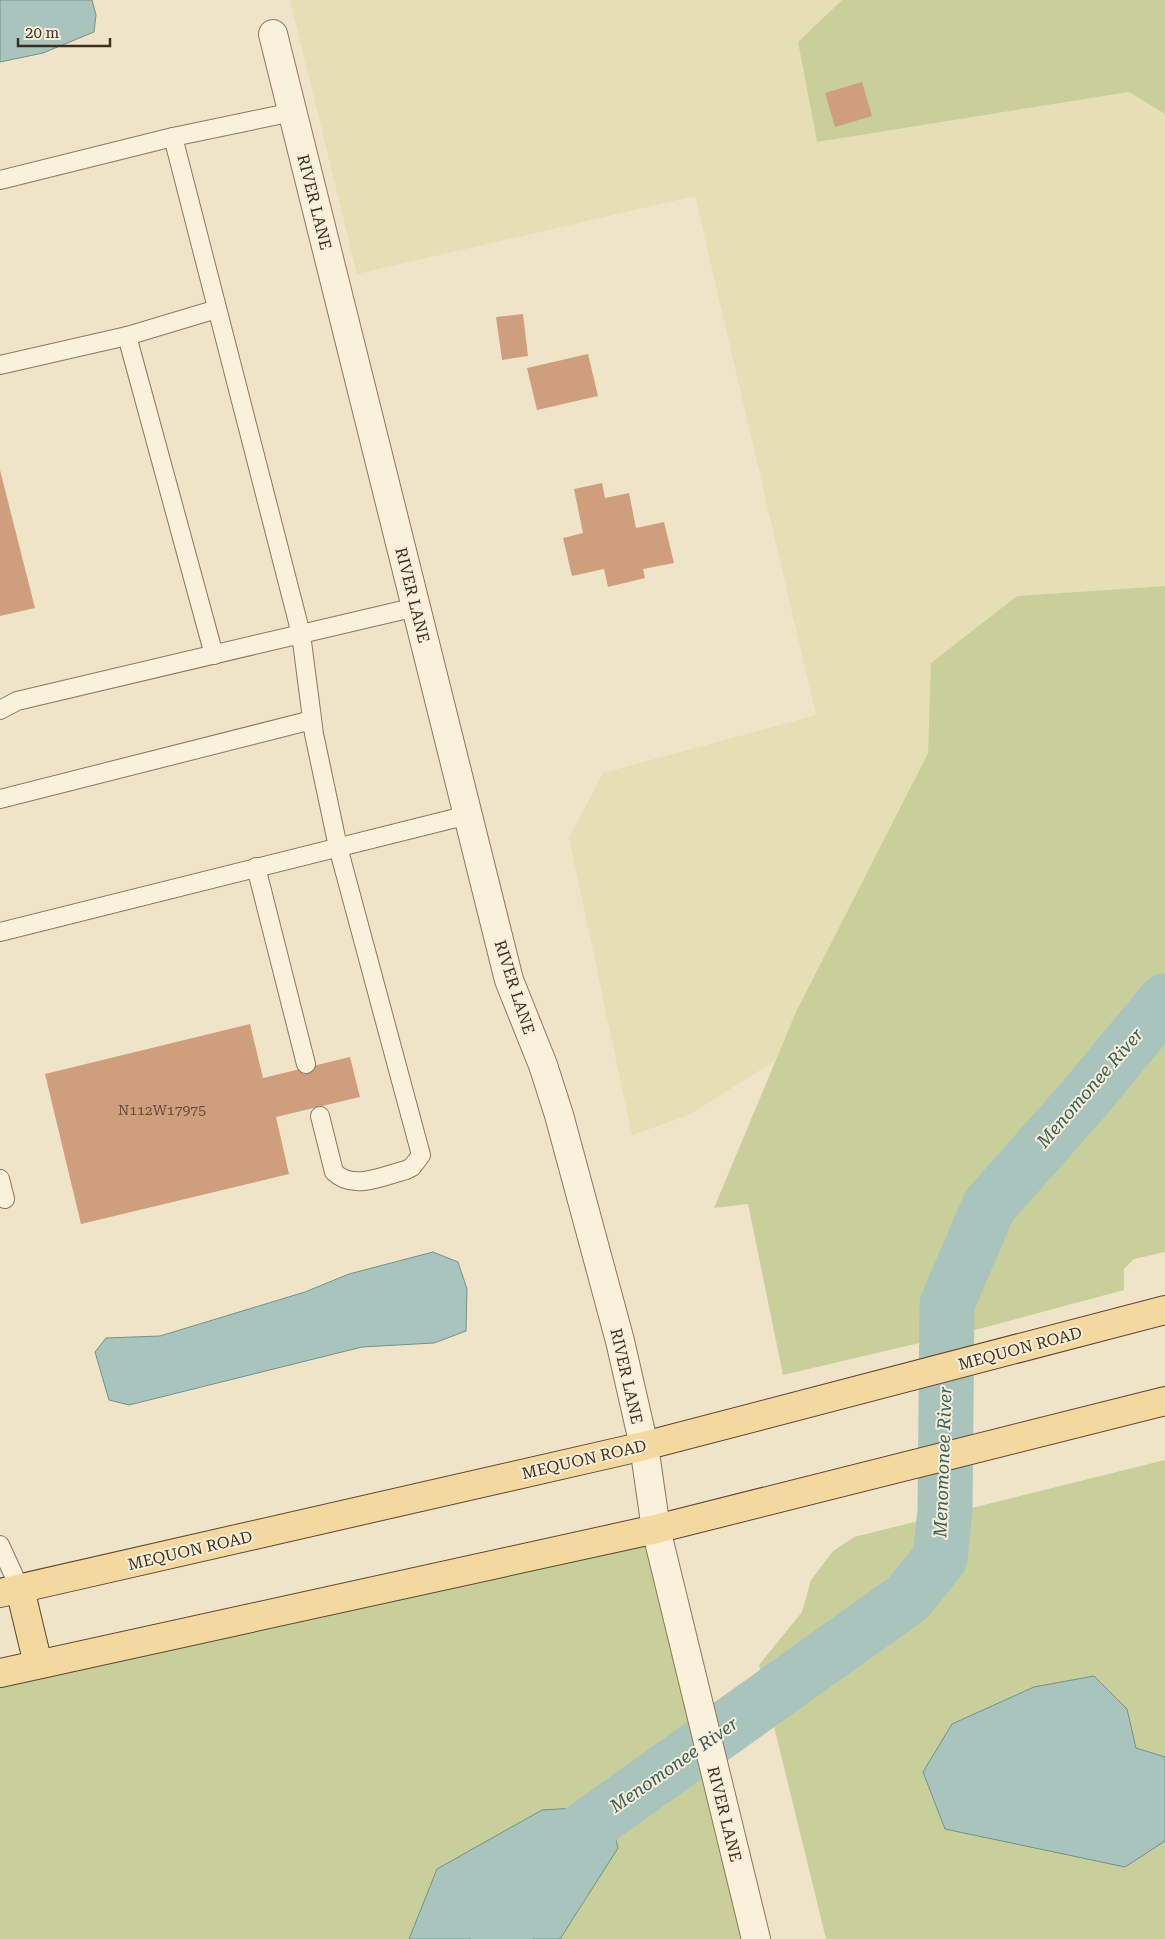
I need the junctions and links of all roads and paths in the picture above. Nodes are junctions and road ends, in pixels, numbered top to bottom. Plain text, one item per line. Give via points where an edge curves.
1 (273, 34) dead end
2 (293, 112) junction
3 (172, 137) junction
4 (0, 180) edge
5 (217, 309) junction
6 (127, 336) junction
7 (0, 364) edge
8 (416, 607) junction
9 (301, 634) junction
10 (214, 655) junction
11 (0, 710) edge
12 (312, 720) junction
13 (0, 799) edge
14 (468, 815) junction
15 (338, 847) junction
16 (256, 867) junction
17 (0, 932) edge
18 (306, 1064) dead end
19 (320, 1116) dead end
20 (0, 1179) edge
21 (5, 1199) dead end
22 (1165, 1310) edge
23 (1165, 1401) edge
24 (644, 1446) junction
25 (656, 1529) junction
26 (0, 1546) edge
27 (10, 1591) edge
28 (38, 1664) junction
29 (0, 1673) edge
30 (756, 1939) edge

1 - 2 street, RIVER LANE
2 - 3 lane
2 - 8 street, RIVER LANE
3 - 4 lane
3 - 5 lane
5 - 6 lane
5 - 9 lane
6 - 7 lane
6 - 10 lane
8 - 9 lane
8 - 14 street, RIVER LANE
9 - 10 lane
9 - 12 lane
10 - 11 lane via 17,701
12 - 13 lane
12 - 15 lane
14 - 15 lane
14 - 24 street, RIVER LANE via 509,980 559,1115 620,1341
15 - 16 lane
15 - 19 lane via 421,1155 406,1170 354,1183 341,1179 334,1172
16 - 17 lane
16 - 18 lane
20 - 21 lane
22 - 24 main road, MEQUON ROAD
23 - 25 main road
24 - 25 street, RIVER LANE
24 - 27 main road, MEQUON ROAD
25 - 28 main road
25 - 30 street, RIVER LANE
26 - 27 lane
27 - 28 main road
28 - 29 main road

